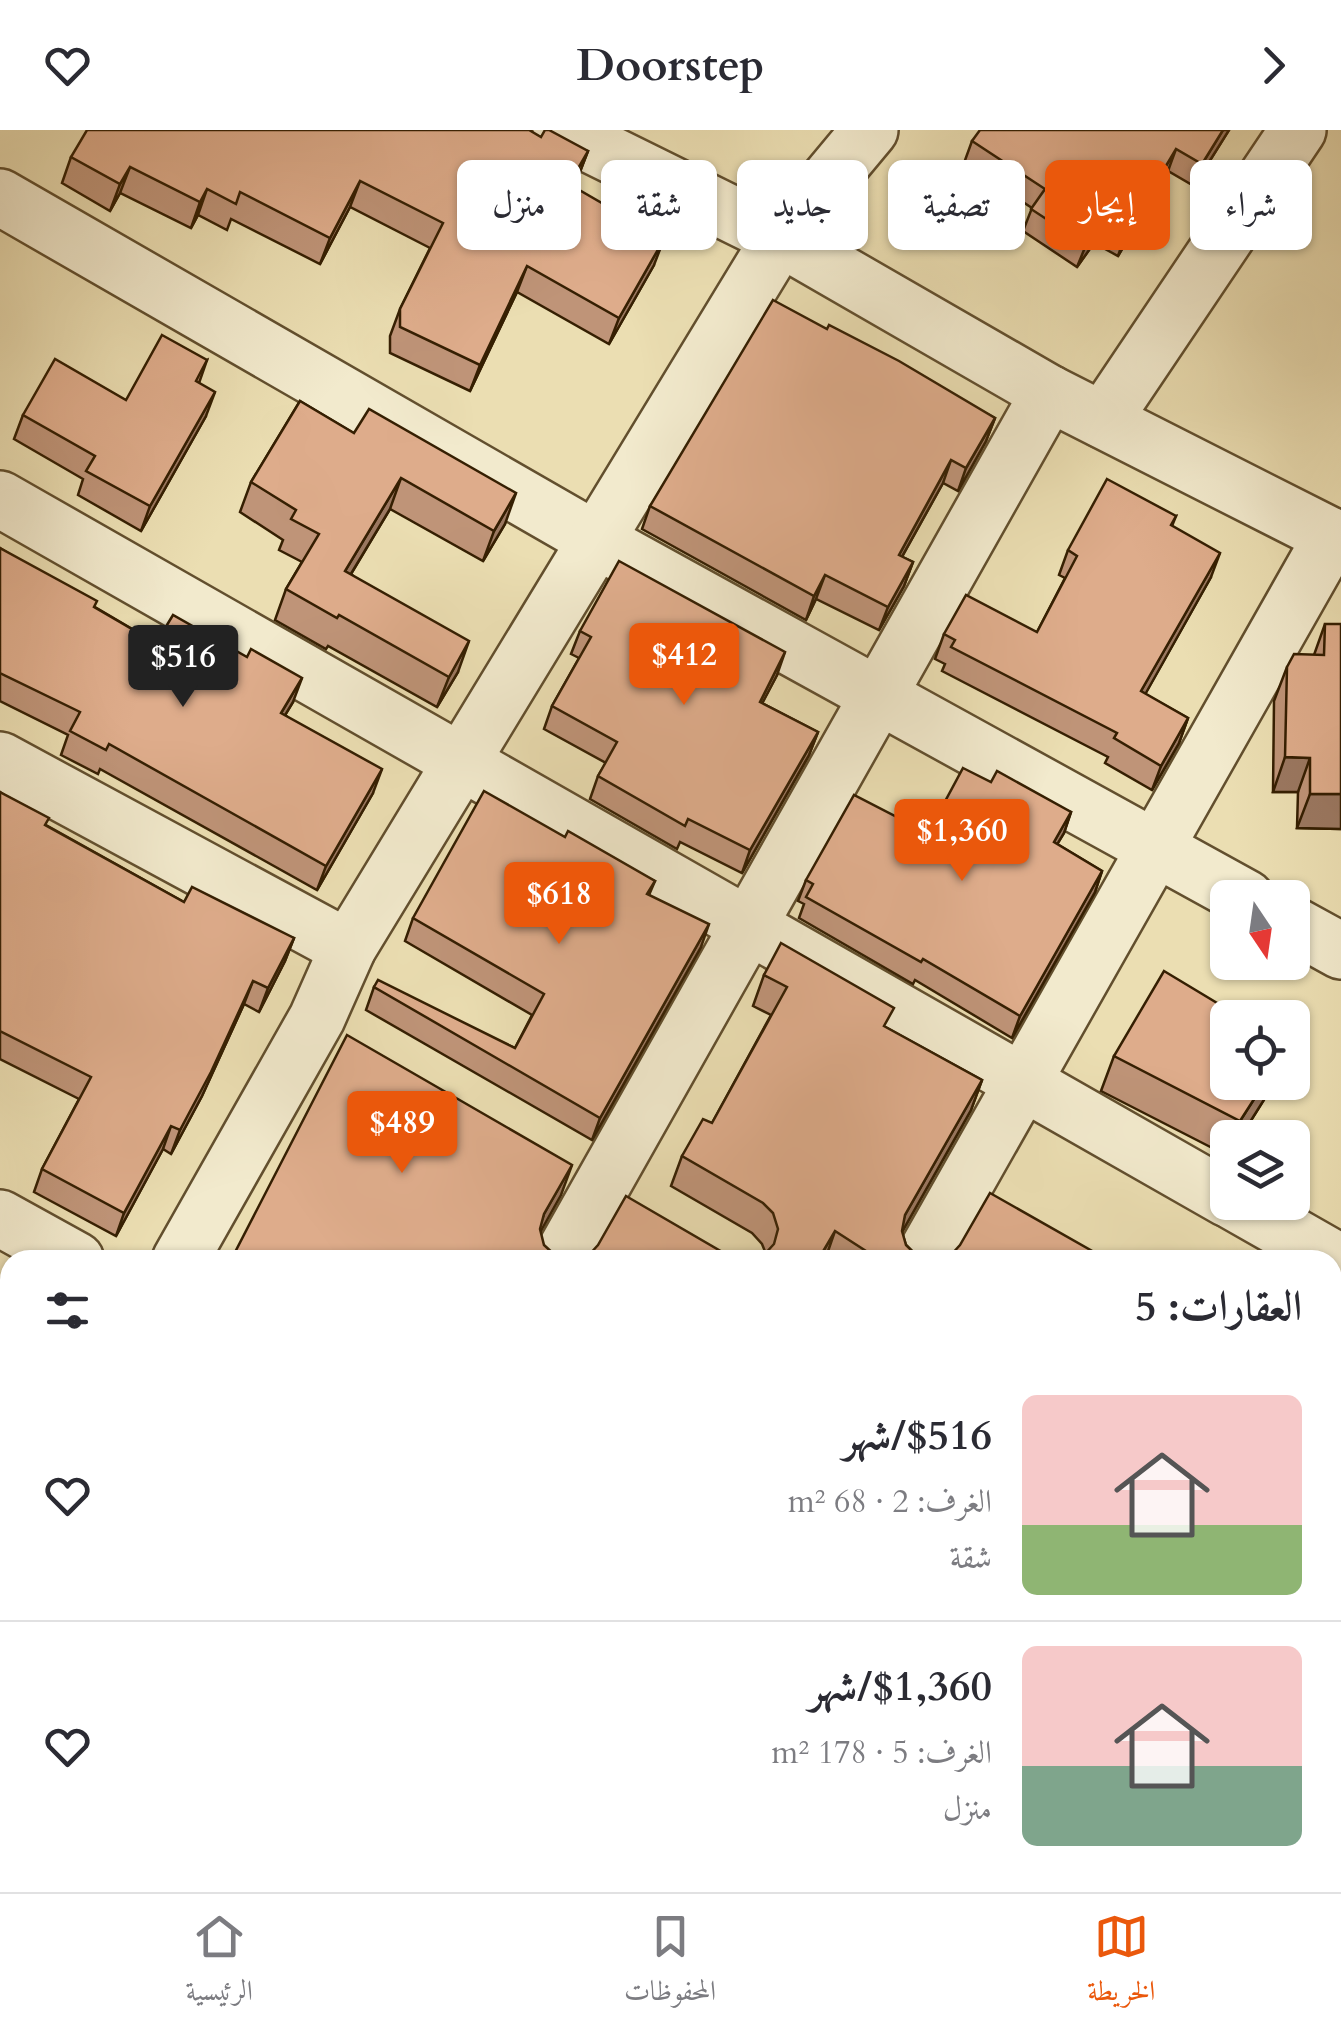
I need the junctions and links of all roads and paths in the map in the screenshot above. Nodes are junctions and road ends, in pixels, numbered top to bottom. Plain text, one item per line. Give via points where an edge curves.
1 (560, 130) edge
2 (870, 130) edge
3 (1298, 130) edge
4 (845, 160) edge
5 (0, 197) edge
6 (737, 217) edge
7 (773, 250) edge
8 (801, 250) edge
9 (1050, 393) junction
10 (1103, 420) junction
11 (0, 499) edge
12 (1337, 539) edge
13 (596, 540) junction
14 (880, 694) junction
15 (0, 760) edge
16 (463, 763) junction
17 (1157, 848) junction
18 (1214, 880) edge
19 (749, 926) junction
20 (1310, 934) edge
21 (348, 948) junction
22 (1341, 951) edge
23 (317, 1018) junction
24 (367, 1047) edge
25 (1023, 1082) junction
26 (552, 1156) edge
27 (602, 1185) junction
28 (1210, 1189) edge
29 (652, 1213) edge
30 (0, 1218) edge
31 (1265, 1220) edge
32 (58, 1250) edge
33 (186, 1250) edge
34 (566, 1250) edge
35 (928, 1250) edge
36 (1317, 1250) edge

1 - 6 street
2 - 4 street
3 - 10 street
5 - 13 street
7 - 13 street
8 - 9 street
9 - 10 street
9 - 14 street
10 - 12 street
11 - 16 street
12 - 17 street
13 - 14 street
13 - 16 street
14 - 17 street
14 - 19 street
15 - 21 street
16 - 19 street
16 - 21 street
17 - 18 street
17 - 25 street
19 - 25 street
19 - 27 street
20 - 22 street
21 - 23 street
23 - 24 street
23 - 33 street
25 - 28 street
25 - 35 street
26 - 27 street
27 - 29 street
27 - 34 street
30 - 32 street
31 - 36 street

